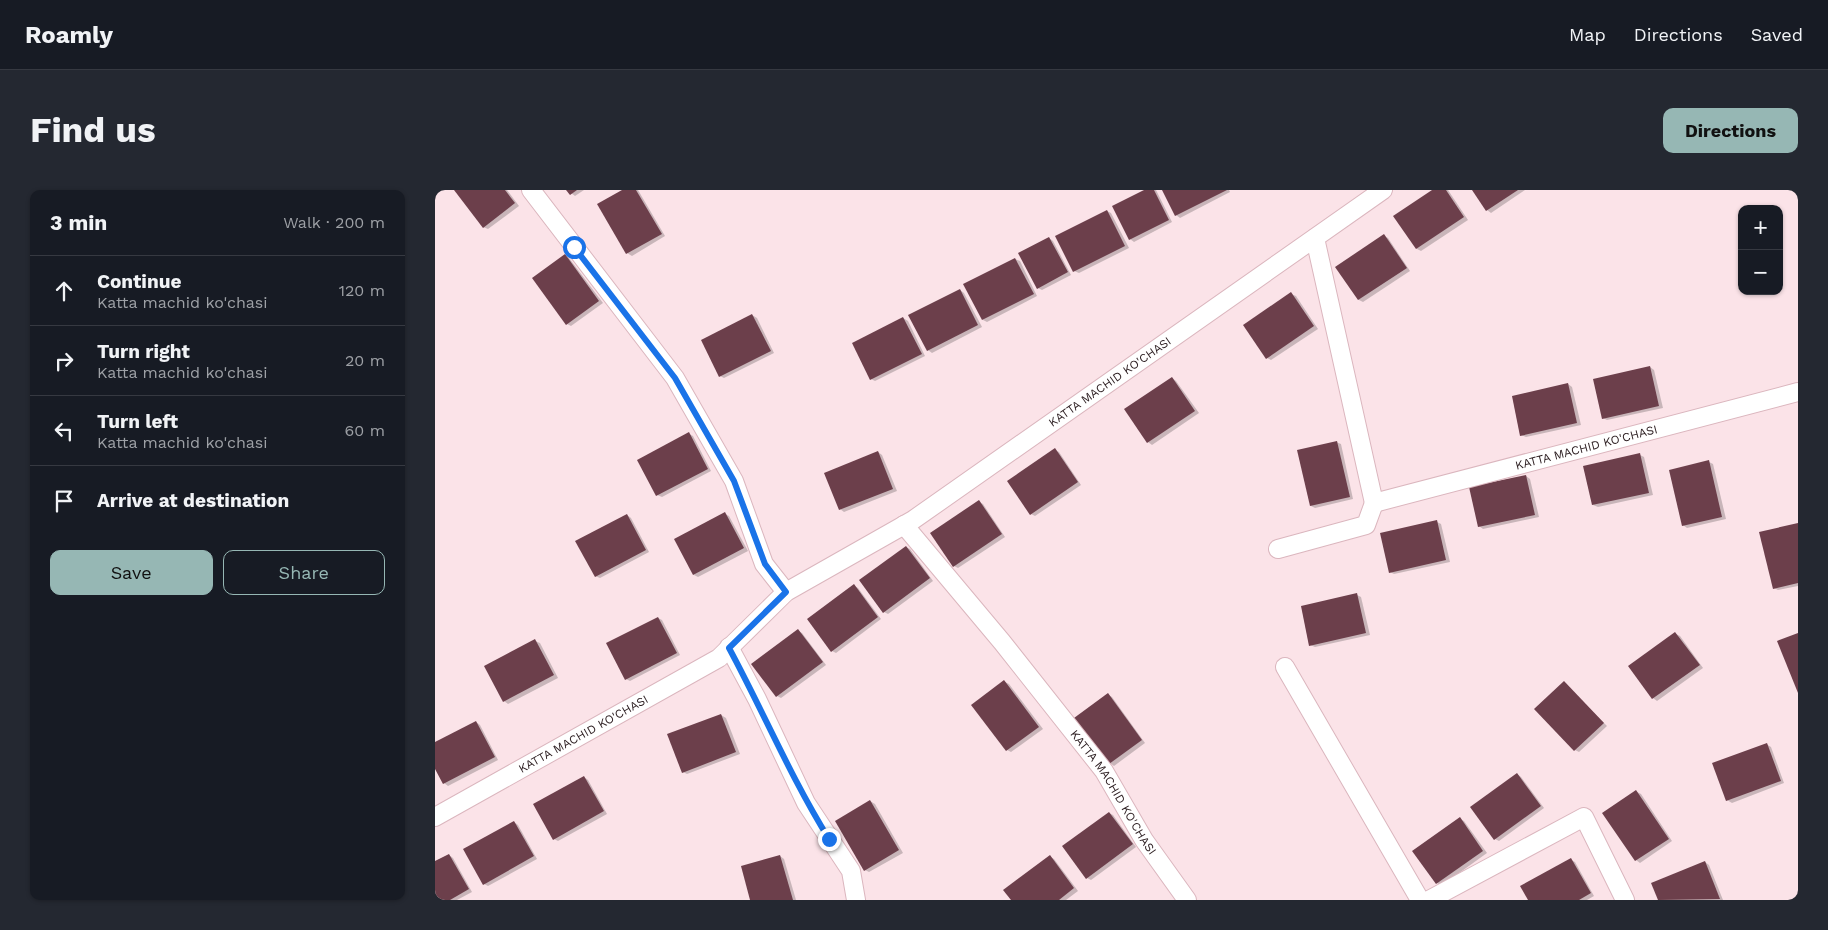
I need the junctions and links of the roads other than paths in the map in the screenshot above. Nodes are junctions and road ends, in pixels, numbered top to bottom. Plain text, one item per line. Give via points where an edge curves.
1 (531, 190) edge
2 (1383, 190) edge
3 (1315, 238) junction
4 (1798, 392) edge
5 (1374, 503) junction
6 (904, 525) junction
7 (1278, 549) dead end
8 (786, 592) junction
9 (729, 648) junction
10 (1285, 667) dead end
11 (435, 818) edge
12 (856, 900) edge
13 (1187, 900) edge
14 (1420, 900) edge
15 (1429, 900) edge
16 (1625, 900) edge

1 - 8 street via 675,378 734,481 765,564
2 - 3 street, KATTA MACHID KO'CHASI
3 - 5 street
3 - 6 street, KATTA MACHID KO'CHASI
4 - 5 street, KATTA MACHID KO'CHASI
5 - 7 street via 1366,525
6 - 8 street, KATTA MACHID KO'CHASI
6 - 13 street, KATTA MACHID KO'CHASI via 1009,650 1104,771 1144,840
8 - 9 street, KATTA MACHID KO'CHASI
9 - 11 street, KATTA MACHID KO'CHASI via 719,658
9 - 12 street via 806,802 851,871
10 - 14 street
15 - 16 street via 1584,817

